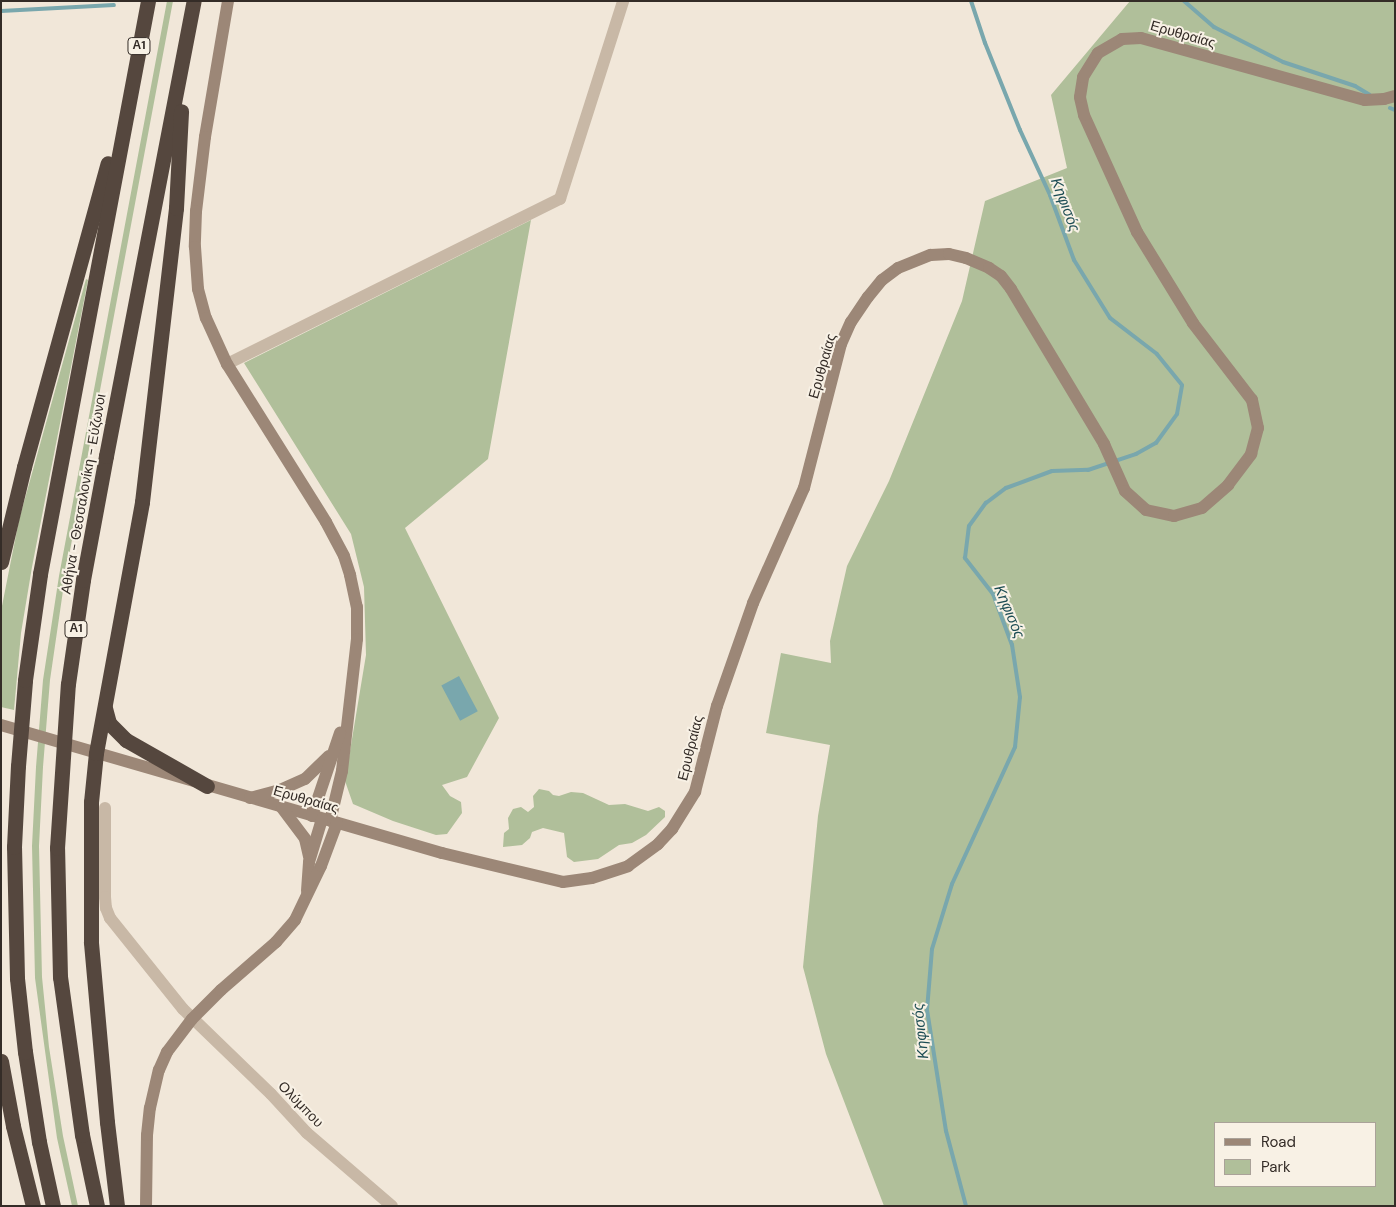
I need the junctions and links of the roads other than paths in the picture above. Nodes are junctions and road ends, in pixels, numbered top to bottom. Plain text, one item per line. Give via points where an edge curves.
1 (148, 1) edge
2 (194, 1) edge
3 (228, 1) edge
4 (623, 1) edge
5 (184, 58) junction
6 (131, 91) junction
7 (1395, 96) edge
8 (227, 364) junction
9 (1, 562) edge
10 (104, 707) junction
11 (347, 709) junction
12 (1, 726) edge
13 (88, 751) junction
14 (334, 751) junction
15 (207, 786) junction
16 (250, 798) junction
17 (98, 805) junction
18 (282, 808) junction
19 (325, 820) junction
20 (309, 862) junction
21 (306, 896) junction
22 (192, 1018) junction
23 (1, 1061) edge
24 (33, 1206) edge
25 (53, 1206) edge
26 (97, 1206) edge
27 (117, 1206) edge
28 (146, 1206) edge
29 (392, 1206) edge

1 - 6 highway, Αθήνα - Θεσσαλονίκη - Εύζωνοι / Α1
2 - 5 highway, Αθήνα - Θεσσαλονίκη - Εύζωνοι / Α1
3 - 8 main road via 205,137 195,247 198,289 206,318
4 - 8 street via 560,199
5 - 10 highway via 176,208 142,502
5 - 26 highway, Αθήνα - Θεσσαλονίκη - Εύζωνοι / Α1 via 84,580 68,684 61,770 57,848 60,977 82,1135
6 - 9 highway via 120,119
6 - 25 highway, Αθήνα - Θεσσαλονίκη - Εύζωνοι / Α1 via 40,574 24,680 14,847 17,978 36,1124
7 - 19 main road, Ερυθραίας via 1384,100 1365,100 1142,38 1114,42 1098,53 1083,78 1082,106 1137,232 1193,323 1247,392 1258,418 1255,446 1240,472 1210,503 1193,513 1174,516 1146,510 1131,498 1104,444 1001,276 966,258 949,254 931,255 898,268 882,280 868,297 841,344 804,488 753,603 717,706 695,792 672,829 658,844 628,866 592,878 563,882 475,862
8 - 11 main road via 344,556 357,607 357,639
10 - 13 highway
10 - 15 highway via 109,723 126,740
11 - 14 main road
11 - 19 main road via 342,771
12 - 13 main road, Ερυθραίας
13 - 15 main road, Ερυθραίας
13 - 17 highway
14 - 16 main road via 305,779
14 - 19 main road
15 - 16 main road, Ερυθραίας
16 - 18 main road, Ερυθραίας
17 - 22 street, Ολύμπου via 106,908 118,928
17 - 27 highway via 91,942
18 - 19 main road, Ερυθραίας
18 - 20 main road via 305,840
19 - 20 main road
19 - 21 main road via 324,860
20 - 21 main road
21 - 22 main road via 295,920 276,942
22 - 28 main road via 167,1052 153,1089 147,1135
22 - 29 street, Ολύμπου via 271,1094 306,1133
23 - 24 highway

